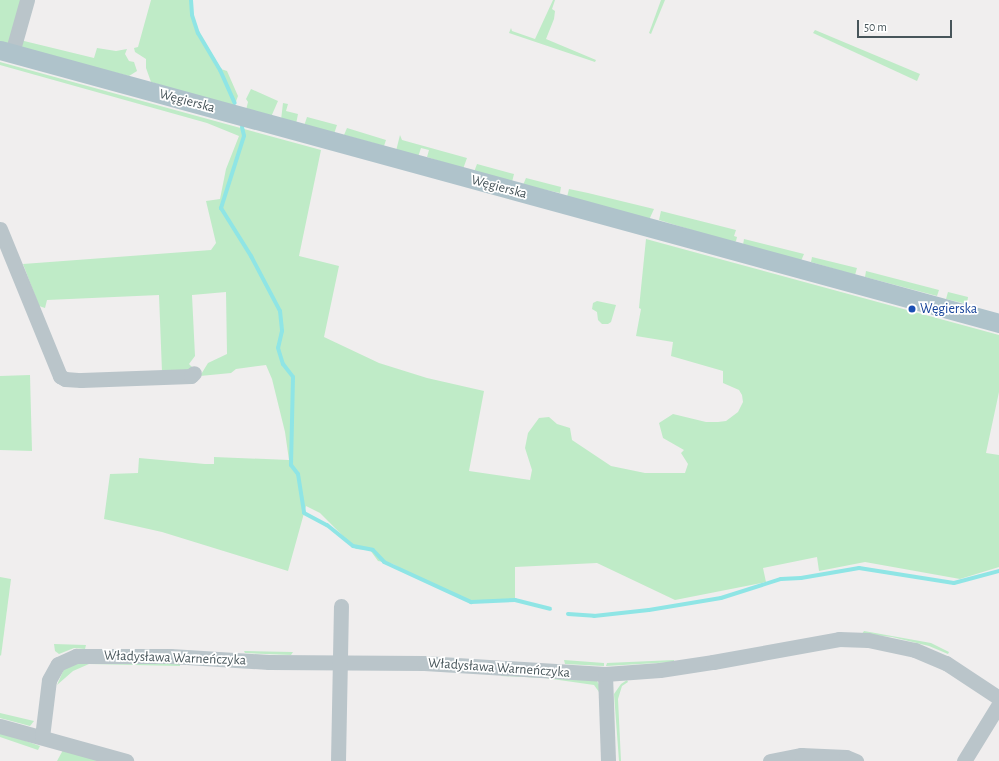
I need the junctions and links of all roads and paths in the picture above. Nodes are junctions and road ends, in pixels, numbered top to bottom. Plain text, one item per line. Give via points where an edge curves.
1 (27, 0) edge
2 (6, 51) edge
3 (0, 229) edge
4 (999, 323) edge
5 (194, 373) dead end
6 (341, 606) dead end
7 (340, 662) junction
8 (605, 674) junction
9 (999, 698) edge
10 (999, 704) edge
11 (0, 726) edge
12 (42, 737) junction
13 (126, 761) edge
14 (338, 761) edge
15 (608, 761) edge
16 (770, 761) edge
17 (856, 761) edge
18 (964, 761) edge

1 - 2 street
2 - 4 main road, Węgierska
3 - 5 street via 60,376 76,380 191,376
6 - 7 street
7 - 8 street, Władysława Warneńczyka via 424,663
7 - 12 street, Władysława Warneńczyka via 269,662 170,656 76,656 58,664 49,680
7 - 14 street
8 - 9 street, Władysława Warneńczyka via 660,670 839,639 868,640 915,650 946,663
8 - 15 street
10 - 18 street
11 - 12 street
12 - 13 street
16 - 17 street via 801,755 846,757

